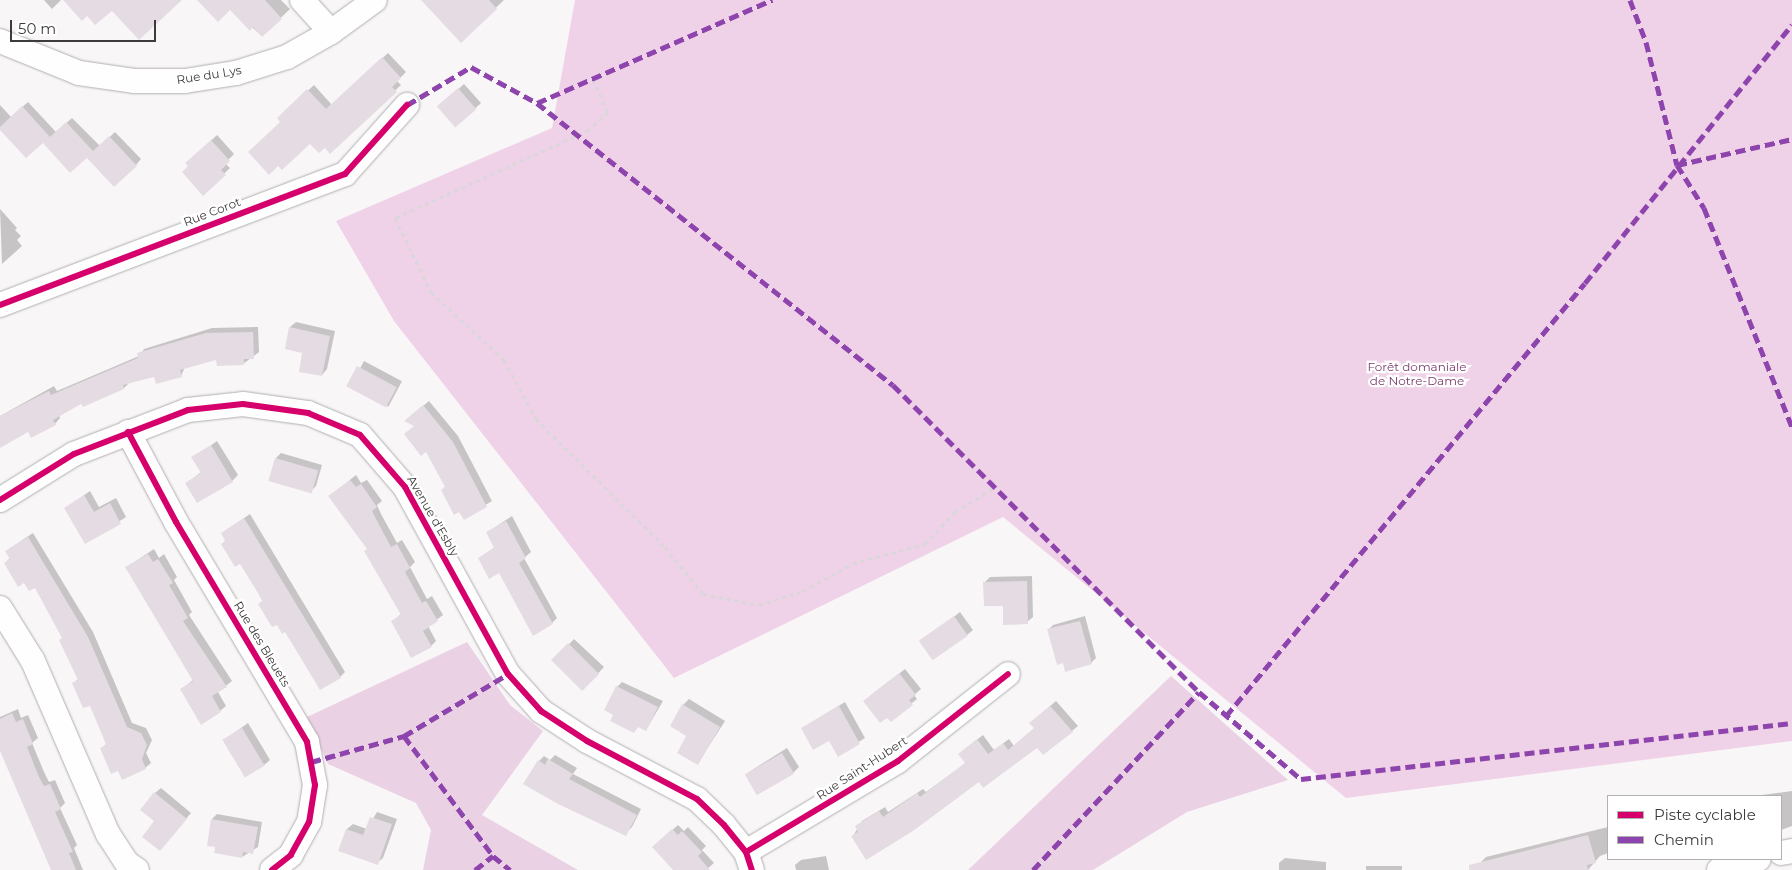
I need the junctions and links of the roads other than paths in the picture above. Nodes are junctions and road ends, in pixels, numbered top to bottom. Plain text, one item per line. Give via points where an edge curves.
1 (302, 0) edge
2 (376, 0) edge
3 (331, 32) junction
4 (0, 41) edge
5 (407, 105) dead end
6 (3, 299) edge
7 (128, 432) junction
8 (0, 500) edge
9 (0, 608) edge
10 (1008, 674) dead end
11 (1755, 860) edge
12 (749, 861) edge
13 (137, 870) edge
14 (272, 870) edge
15 (1718, 870) edge

1 - 3 street
2 - 3 street, Rue du Lys
3 - 4 street, Rue du Lys via 287,57 185,82 135,81 79,73
5 - 6 street, Rue Corot via 345,174
7 - 8 street, Avenue d'Esbly via 74,454
7 - 12 street, Avenue d'Esbly via 188,410 244,404 308,413 360,435 405,487 508,674 541,711 587,742 697,799 724,825
7 - 14 street, Rue des Bleuets via 176,522 307,742 315,785 309,822 291,855
9 - 13 street via 32,661 108,834 127,863
10 - 12 street, Rue Saint-Hubert via 898,761
11 - 15 street

